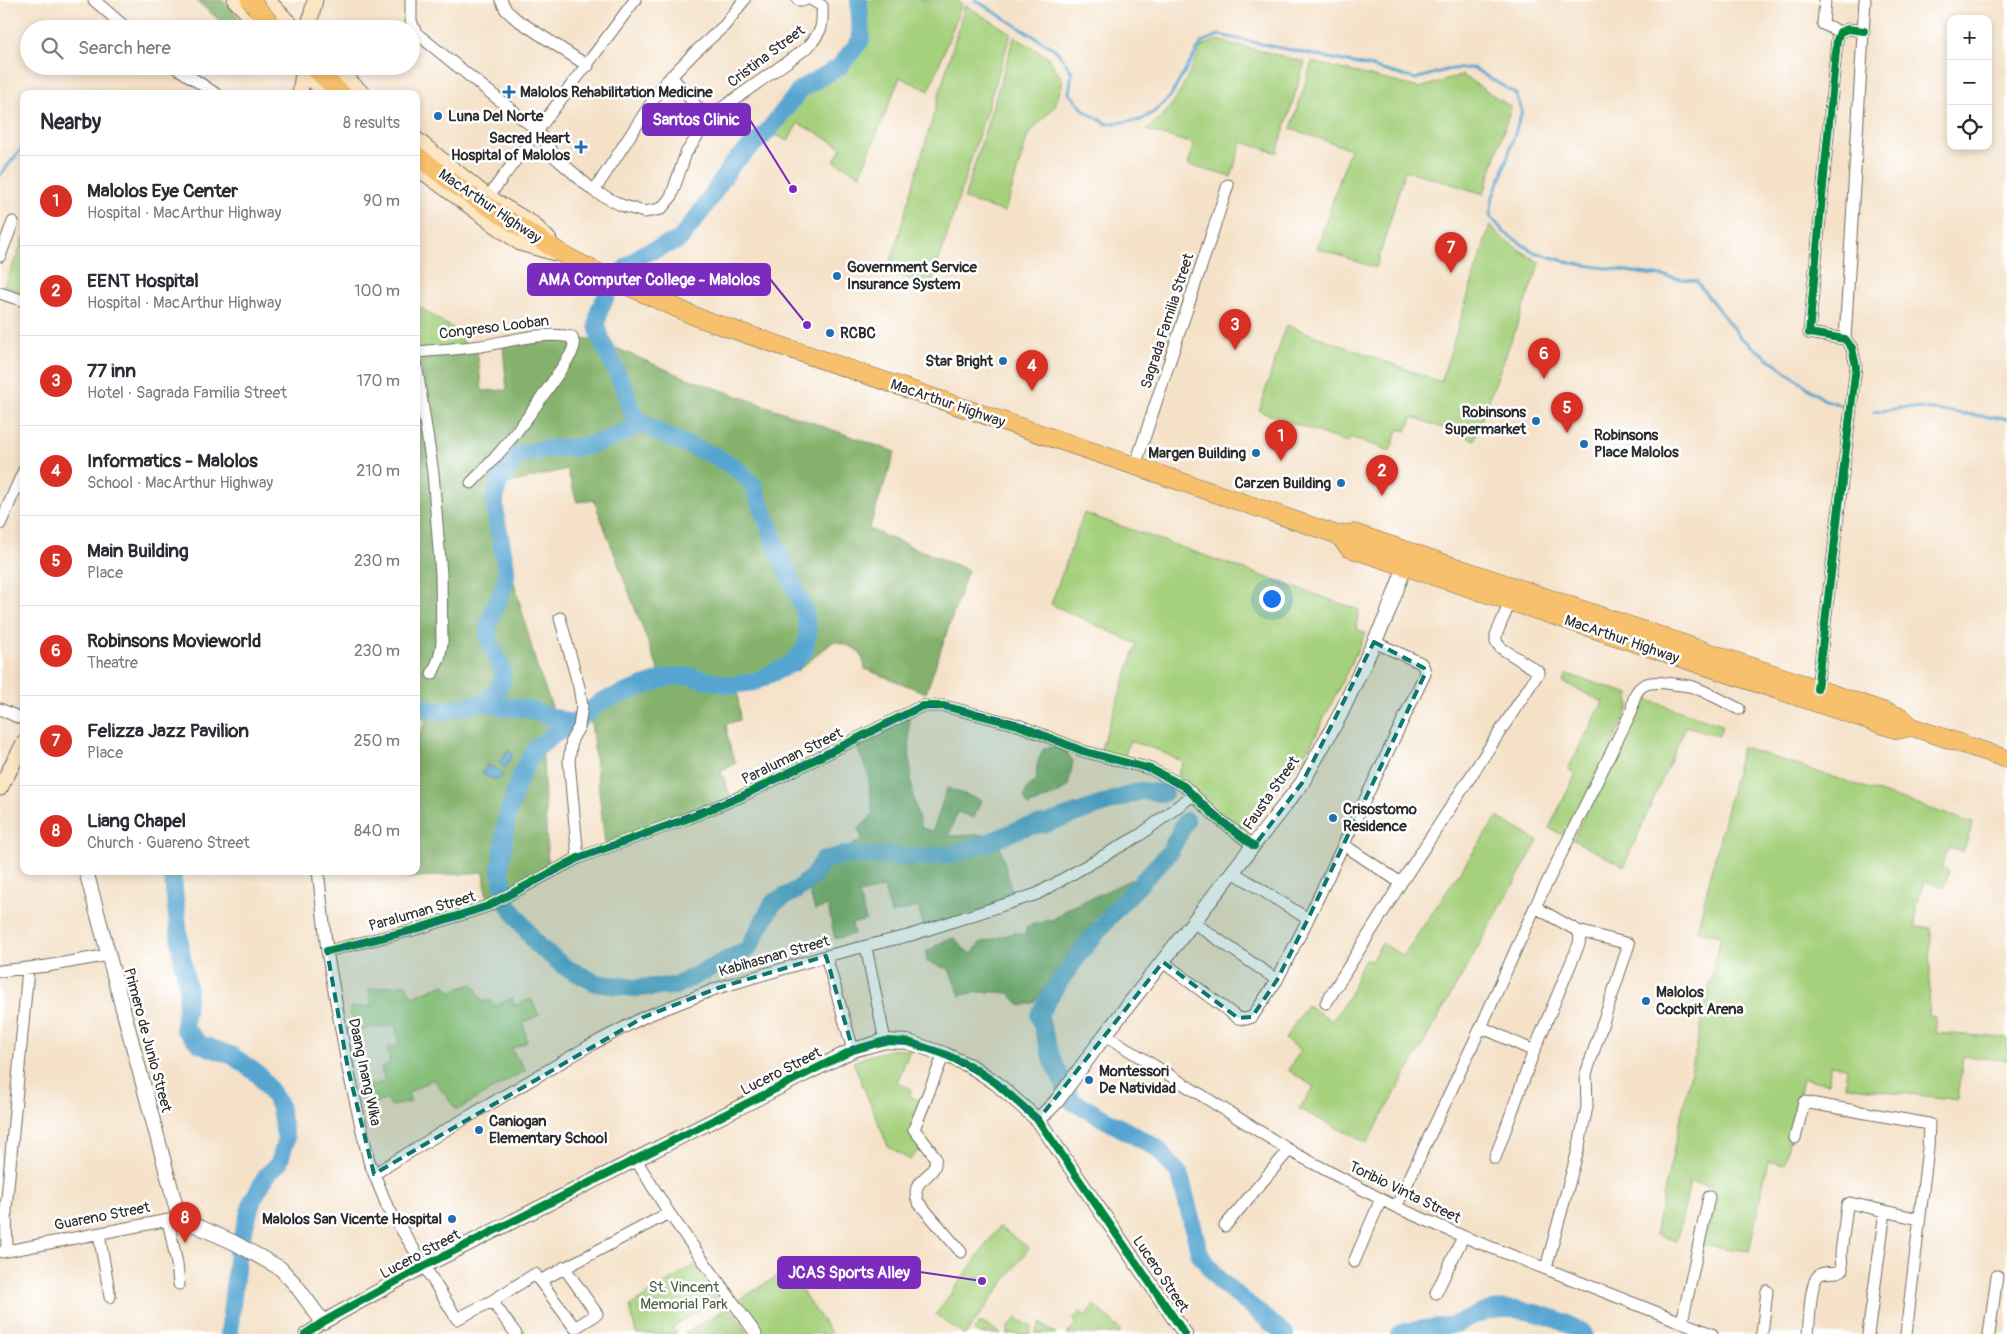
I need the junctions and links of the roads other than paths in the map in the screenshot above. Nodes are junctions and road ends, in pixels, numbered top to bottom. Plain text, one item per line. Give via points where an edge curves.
1 (94, 0) edge
2 (235, 0) edge
3 (250, 0) edge
4 (268, 0) edge
5 (315, 0) edge
6 (410, 0) edge
7 (501, 0) edge
8 (635, 0) edge
9 (744, 0) edge
10 (798, 0) edge
11 (805, 0) edge
12 (1825, 0) edge
13 (1865, 0) edge
14 (817, 3) edge
15 (117, 20) edge
16 (254, 20) edge
17 (267, 20) edge
18 (287, 20) edge
19 (310, 20) edge
20 (411, 20) edge
21 (1864, 31) junction
22 (1840, 32) junction
23 (420, 37) edge
24 (588, 66) junction
25 (188, 75) edge
26 (303, 75) edge
27 (310, 75) edge
28 (314, 75) edge
29 (343, 75) edge
30 (671, 76) junction
31 (210, 90) edge
32 (301, 90) edge
33 (323, 90) edge
34 (336, 90) edge
35 (359, 90) edge
36 (708, 120) junction
37 (538, 131) junction
38 (420, 142) edge
39 (420, 158) edge
40 (420, 170) edge
41 (1228, 185) dead end
42 (594, 191) junction
43 (488, 197) junction
44 (13, 222) dead end
45 (564, 255) junction
46 (0, 256) edge
47 (0, 292) edge
48 (20, 299) edge
49 (1845, 339) junction
50 (420, 352) edge
51 (420, 389) edge
52 (1135, 466) junction
53 (20, 479) edge
54 (471, 483) dead end
55 (0, 524) edge
56 (1408, 559) junction
57 (1510, 602) junction
58 (1573, 614) junction
59 (560, 618) dead end
60 (1374, 642) junction
61 (432, 674) dead end
62 (1817, 689) junction
63 (0, 709) edge
64 (1739, 710) dead end
65 (20, 718) edge
66 (1912, 727) junction
67 (20, 750) edge
68 (2007, 759) edge
69 (0, 788) edge
70 (1194, 795) junction
71 (1344, 845) junction
72 (1254, 846) junction
73 (578, 858) junction
74 (1233, 872) junction
75 (87, 875) edge
76 (318, 875) edge
77 (1401, 883) junction
78 (1535, 907) junction
79 (1308, 920) junction
80 (1194, 923) junction
81 (1578, 931) junction
82 (866, 947) junction
83 (327, 951) junction
84 (109, 955) junction
85 (826, 956) junction
86 (1163, 962) junction
87 (28, 969) junction
88 (0, 971) edge
89 (1277, 980) junction
90 (1326, 1003) dead end
91 (1481, 1026) junction
92 (1105, 1035) junction
93 (885, 1041) junction
94 (853, 1050) junction
95 (1534, 1051) junction
96 (944, 1054) junction
97 (1038, 1120) junction
98 (1796, 1138) dead end
99 (1289, 1150) junction
100 (1495, 1158) dead end
101 (636, 1160) junction
102 (374, 1174) junction
103 (1709, 1197) dead end
104 (1381, 1199) junction
105 (3, 1207) edge
106 (1396, 1207) junction
107 (1885, 1212) junction
108 (668, 1213) junction
109 (174, 1219) junction
110 (1919, 1219) junction
111 (1225, 1226) dead end
112 (99, 1234) junction
113 (1463, 1236) junction
114 (4, 1251) edge
115 (961, 1252) dead end
116 (1354, 1262) dead end
117 (424, 1266) junction
118 (564, 1267) junction
119 (1546, 1268) junction
120 (1998, 1276) dead end
121 (540, 1280) junction
122 (179, 1284) dead end
123 (1767, 1291) dead end
124 (1436, 1293) dead end
125 (110, 1297) dead end
126 (492, 1301) junction
127 (323, 1322) junction
128 (1682, 1322) junction
129 (571, 1331) edge
130 (305, 1334) edge
131 (516, 1334) edge
132 (756, 1334) edge
133 (1185, 1334) edge
134 (1712, 1334) edge
135 (1762, 1334) edge
136 (1808, 1334) edge
137 (1868, 1334) edge
138 (1906, 1334) edge
139 (1989, 1334) edge

1 - 15 street
2 - 16 main road
3 - 17 highway, bridge
4 - 18 main road
5 - 19 main road
6 - 20 street
7 - 24 street via 516,19
8 - 24 street
9 - 30 street via 725,25
10 - 11 street
12 - 22 street via 1823,24
13 - 21 street
14 - 36 street, Cristina Street via 822,29 808,47
21 - 22 street via 1848,29
21 - 49 street
22 - 49 street via 1808,333
23 - 37 street
24 - 37 street
25 - 31 street
26 - 32 main road
27 - 33 main road
28 - 34 highway
29 - 35 main road
30 - 36 street
30 - 42 street
36 - 42 street, Cristina Street via 686,153 671,197 661,209 644,212
37 - 42 street via 556,158
37 - 43 street
38 - 43 main road, MacArthur Highway
39 - 45 highway, MacArthur Highway via 497,213
40 - 45 main road, MacArthur Highway via 520,243
41 - 52 street, Sagrada Familia Street
43 - 45 main road, MacArthur Highway via 533,224
44 - 46 street
45 - 52 highway, MacArthur Highway via 627,286 727,328
47 - 48 street
49 - 62 street via 1856,358 1854,397
50 - 54 street, Congreso Looban via 560,334 572,337 574,346 571,354 541,400 488,467
51 - 61 street via 433,473 441,575 442,643
52 - 56 highway, MacArthur Highway via 1338,536 1349,548
53 - 55 street
56 - 57 highway, MacArthur Highway
56 - 58 highway, MacArthur Highway
56 - 60 street, Fausta Street
57 - 58 highway, MacArthur Highway
57 - 77 street via 1496,642 1539,672
58 - 62 highway, MacArthur Highway
58 - 66 highway, MacArthur Highway via 1888,727 1898,730
59 - 73 street via 582,706 569,761
60 - 71 street via 1420,664 1425,674
60 - 72 street, Fausta Street via 1340,715 1302,783
62 - 66 highway, MacArthur Highway via 1901,717
63 - 65 street
64 - 78 street via 1695,687 1658,682 1644,684 1638,689 1632,699 1632,710
66 - 68 highway, MacArthur Highway
67 - 69 main road
70 - 72 street, Paraluman Street via 1216,817
70 - 73 street, Paraluman Street via 1184,786 1151,769 1083,751 1018,725 944,706 922,706 742,796
70 - 82 street, Kabihasnan Street via 1140,835 1037,894 920,933
71 - 77 street
71 - 79 street
72 - 74 street, Fausta Street
73 - 83 street, Paraluman Street via 488,906 413,930
74 - 79 street
74 - 80 street, Fausta Street
75 - 84 street, Primero de Junio Street
76 - 83 street, Daang Inang Wika
77 - 90 street
78 - 81 street
78 - 91 street
79 - 89 street
80 - 86 street, Fausta Street
80 - 89 street
81 - 95 street via 1579,944
81 - 119 street via 1629,944 1586,1074 1586,1116
82 - 85 street, Kabihasnan Street
82 - 93 street
83 - 102 street, Daang Inang Wika via 348,1068
84 - 87 street
84 - 109 street, Primero de Junio Street
85 - 94 street
85 - 102 street, Kabihasnan Street via 718,988 644,1017 589,1046
86 - 89 street via 1238,1018 1252,1017
86 - 92 street, Fausta Street
87 - 88 street
87 - 105 street
91 - 95 street
91 - 106 street
92 - 97 street, Fausta Street via 1056,1102
92 - 99 street, Toribio Vinta Street
93 - 94 street, Lucero Street
93 - 96 street, Lucero Street via 908,1042
94 - 101 street, Lucero Street
95 - 100 street
96 - 97 street, Lucero Street via 972,1066
96 - 115 street via 914,1129 934,1157 935,1164 915,1188 914,1194
97 - 133 street, Lucero Street
98 - 110 street via 1804,1102 1929,1124
99 - 104 street, Toribio Vinta Street
99 - 111 street
101 - 108 street
101 - 117 street, Lucero Street
102 - 117 street, Daang Inang Wika via 387,1206
103 - 128 street
104 - 106 street, Toribio Vinta Street
104 - 116 street
105 - 114 street
106 - 113 street, Toribio Vinta Street
107 - 110 street
107 - 136 street via 1850,1203 1847,1205 1842,1270 1822,1273 1813,1284
107 - 137 street
108 - 118 street
108 - 132 street
109 - 112 street, Guareno Street
109 - 122 street
109 - 127 street via 233,1242 280,1268
110 - 138 street
112 - 114 street, Guareno Street
112 - 125 street
113 - 119 street, Toribio Vinta Street
113 - 124 street
117 - 126 street, Daang Inang Wika via 457,1319
117 - 127 street, Lucero Street
118 - 121 street
118 - 129 street via 597,1314
119 - 128 street, Toribio Vinta Street
120 - 139 street
121 - 126 street via 534,1274
121 - 129 street
123 - 135 street
126 - 131 street
127 - 130 street, Lucero Street
128 - 134 street, Toribio Vinta Street

